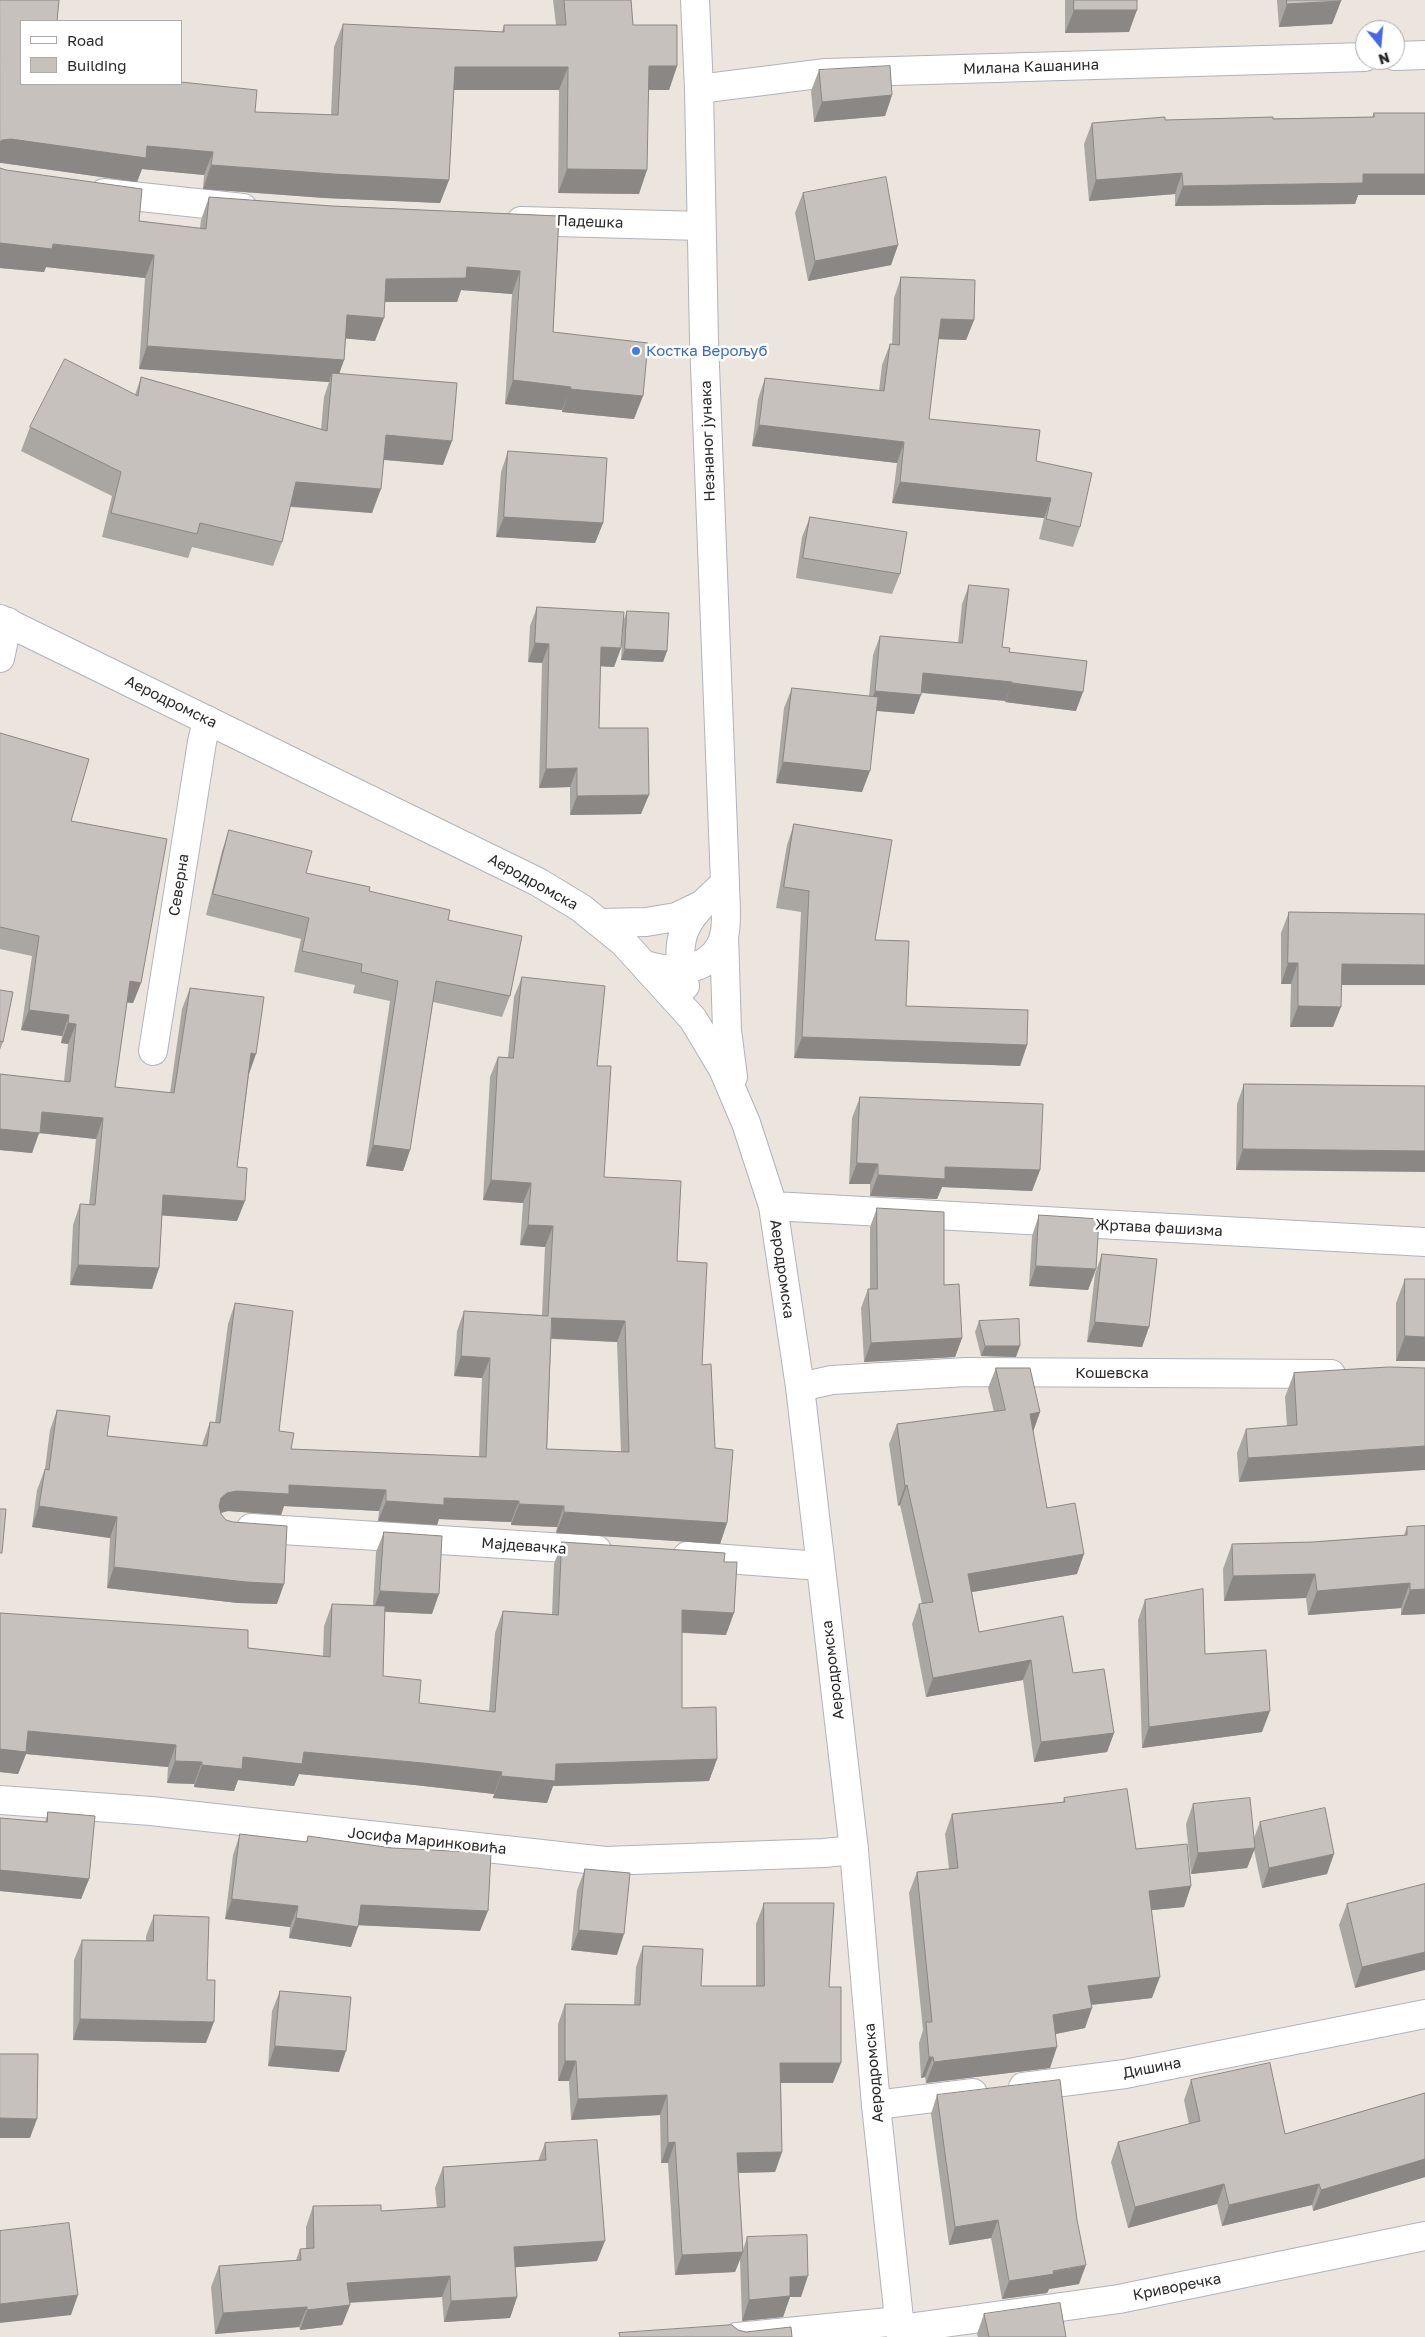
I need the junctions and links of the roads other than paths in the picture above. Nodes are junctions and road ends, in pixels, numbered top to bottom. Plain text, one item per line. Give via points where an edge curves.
1 (695, 0) edge
2 (1425, 55) edge
3 (1405, 56) edge
4 (1355, 57) edge
5 (699, 89) junction
6 (76, 190) edge
7 (268, 210) edge
8 (493, 220) edge
9 (702, 226) junction
10 (4, 620) edge
11 (0, 658) edge
12 (207, 720) junction
13 (725, 883) junction
14 (701, 905) junction
15 (600, 924) junction
16 (724, 935) junction
17 (646, 965) junction
18 (682, 970) junction
19 (693, 1019) junction
20 (153, 1051) dead end
21 (738, 1105) junction
22 (773, 1206) junction
23 (1425, 1242) edge
24 (1360, 1375) edge
25 (800, 1387) junction
26 (227, 1527) edge
27 (623, 1552) edge
28 (662, 1554) edge
29 (820, 1566) junction
30 (0, 1800) edge
31 (854, 1850) junction
32 (1425, 2014) edge
33 (876, 2105) junction
34 (1425, 2236) edge
35 (900, 2329) edge
36 (736, 2337) edge

1 - 5 street, Незнаног јунака
2 - 3 street
4 - 5 street, Милана Кашанина via 826,73
5 - 9 street, Незнаног јунака
6 - 7 street
8 - 9 street, Падешка
9 - 13 street, Незнаног јунака
10 - 11 street
10 - 12 street, Аеродромска
12 - 15 street, Аеродромска via 538,882 581,908
12 - 20 street, Северна
13 - 14 street
13 - 16 street, Незнаног јунака
14 - 15 street via 676,917
14 - 18 street via 684,926 679,946
15 - 17 street, Аеродромска
16 - 18 street via 713,956 699,966
16 - 21 street, Незнаног јунака via 730,1060
17 - 18 street
17 - 19 street, Аеродромска
18 - 19 street
19 - 21 street, Аеродромска via 723,1069
21 - 22 street, Аеродромска
22 - 23 street, Жртава фашизма
22 - 25 street, Аеродромска
24 - 25 street, Кошевска via 966,1372 832,1380
25 - 29 street, Аеродромска
26 - 27 street, Мајдевачка
28 - 29 street
29 - 31 street, Аеродромска
30 - 31 street, Јосифа Маринковића via 151,1811 605,1861
31 - 33 street, Аеродромска
32 - 33 street, Дишина via 1125,2074
33 - 35 street, Аеродромска
34 - 35 street, Криворечка via 1119,2298
35 - 36 street, Криворечка

